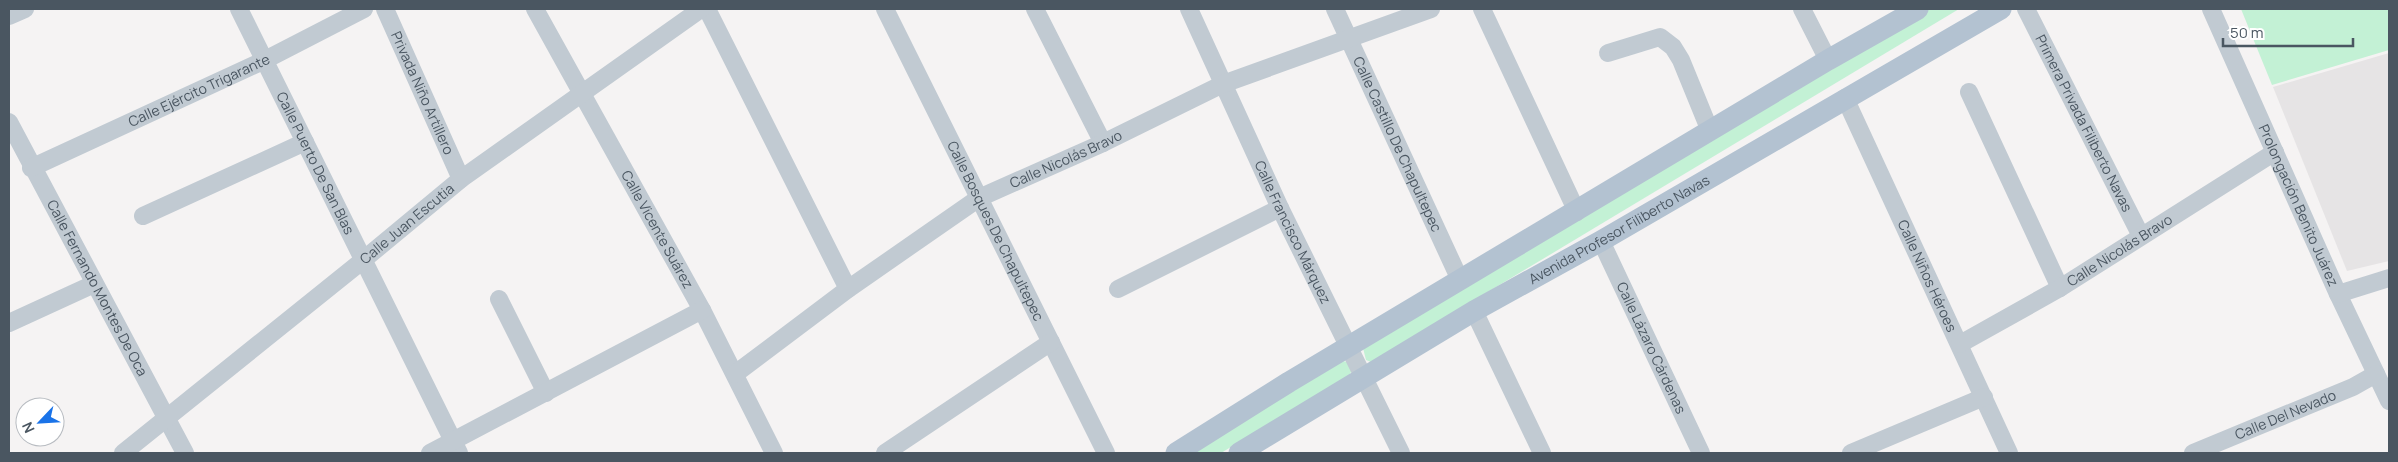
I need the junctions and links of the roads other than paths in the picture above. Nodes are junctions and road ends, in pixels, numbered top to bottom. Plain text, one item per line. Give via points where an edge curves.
1 (25, 9) edge
2 (239, 9) edge
3 (364, 9) edge
4 (386, 9) edge
5 (535, 9) edge
6 (701, 9) edge
7 (707, 9) edge
8 (885, 9) edge
9 (1035, 9) edge
10 (1189, 9) edge
11 (1335, 9) edge
12 (1432, 9) edge
13 (1482, 9) edge
14 (1802, 9) edge
15 (1918, 9) edge
16 (2001, 9) edge
17 (2026, 9) edge
18 (2211, 9) edge
19 (9, 16) edge
20 (1349, 39) junction
21 (1608, 53) dead end
22 (266, 60) junction
23 (1828, 60) junction
24 (1224, 84) junction
25 (581, 92) junction
26 (1970, 92) dead end
27 (1844, 98) junction
28 (9, 122) edge
29 (1710, 131) junction
30 (305, 142) junction
31 (1103, 143) junction
32 (2275, 152) junction
33 (32, 168) junction
34 (460, 179) junction
35 (979, 198) junction
36 (1280, 208) junction
37 (1576, 212) junction
38 (142, 216) dead end
39 (2140, 236) junction
40 (1601, 241) junction
41 (362, 261) junction
42 (2389, 278) edge
43 (1460, 280) junction
44 (94, 284) junction
45 (2060, 288) junction
46 (848, 289) junction
47 (1118, 289) dead end
48 (2338, 294) junction
49 (499, 299) dead end
50 (702, 310) junction
51 (1474, 312) junction
52 (9, 323) edge
53 (1051, 342) junction
54 (1960, 344) junction
55 (1350, 348) junction
56 (735, 374) junction
57 (2376, 374) junction
58 (1364, 377) junction
59 (546, 393) junction
60 (1984, 396) junction
61 (2389, 401) edge
62 (168, 418) junction
63 (456, 448) edge
64 (123, 453) edge
65 (185, 453) edge
66 (430, 453) edge
67 (774, 453) edge
68 (885, 453) edge
69 (1106, 453) edge
70 (1176, 453) edge
71 (1239, 453) edge
72 (1402, 453) edge
73 (1542, 453) edge
74 (1701, 453) edge
75 (1850, 453) edge
76 (2009, 453) edge
77 (2193, 453) edge

1 - 19 street
2 - 22 street, Calle Puerto De San Blas
3 - 22 street, Calle Ejército Trigarante
4 - 34 street, Privada Niño Artillero
5 - 25 street, Calle Vicente Suárez
6 - 25 street, Calle Juan Escutia
7 - 46 street
8 - 35 street, Calle Bosques De Chapultepec
9 - 31 street
10 - 24 street, Calle Francisco Márquez
11 - 20 street, Calle Castillo De Chapultepec
12 - 20 street, Calle Nicolás Bravo
13 - 37 street
14 - 23 street
15 - 23 main road
16 - 27 main road, Avenida Profesor Filiberto Navas
17 - 39 street, Primera Privada Filiberto Navas
18 - 32 street, Prolongación Benito Juárez
20 - 24 street, Calle Nicolás Bravo
20 - 43 street, Calle Castillo De Chapultepec
21 - 29 street via 1660,37 1674,47
22 - 30 street, Calle Puerto De San Blas
22 - 33 street, Calle Ejército Trigarante
23 - 29 main road
24 - 31 street, Calle Nicolás Bravo
24 - 36 street, Calle Francisco Márquez
25 - 34 street, Calle Juan Escutia
25 - 50 street, Calle Vicente Suárez
26 - 45 street
27 - 40 main road, Avenida Profesor Filiberto Navas
27 - 54 street, Calle Niños Héroes
28 - 33 street, Calle Fernando Montes De Oca
29 - 37 main road
30 - 38 street
30 - 41 street, Calle Puerto De San Blas
31 - 35 street, Calle Nicolás Bravo
32 - 39 street, Calle Nicolás Bravo
32 - 48 street, Prolongación Benito Juárez
33 - 44 street, Calle Fernando Montes De Oca
34 - 41 street, Calle Juan Escutia
35 - 46 street, Calle Nicolás Bravo
35 - 53 street, Calle Bosques De Chapultepec
36 - 47 street
36 - 55 street, Calle Francisco Márquez
37 - 43 main road
39 - 45 street, Calle Nicolás Bravo
40 - 51 main road, Avenida Profesor Filiberto Navas
40 - 74 street, Calle Lázaro Cárdenas
41 - 62 street, Calle Juan Escutia
41 - 63 street, Calle Puerto De San Blas
42 - 48 street
43 - 55 main road
44 - 52 street
44 - 62 street, Calle Fernando Montes De Oca
45 - 54 street, Calle Nicolás Bravo
46 - 56 street, Calle Nicolás Bravo
48 - 57 street, Prolongación Benito Juárez
49 - 59 street
50 - 56 street, Calle Vicente Suárez
50 - 59 street
51 - 58 main road, Avenida Profesor Filiberto Navas
51 - 73 street
53 - 68 street
53 - 69 street, Calle Bosques De Chapultepec
54 - 60 street, Calle Niños Héroes
55 - 58 street, Calle Francisco Márquez
55 - 70 main road
56 - 67 street, Calle Vicente Suárez
57 - 61 street, Prolongación Benito Juárez
57 - 77 street, Calle Del Nevado via 2353,387
58 - 71 main road, Avenida Profesor Filiberto Navas
58 - 72 street, Calle Francisco Márquez
59 - 63 street
60 - 75 street
60 - 76 street, Calle Niños Héroes
62 - 64 street, Calle Juan Escutia
62 - 65 street, Calle Fernando Montes De Oca
63 - 66 street

